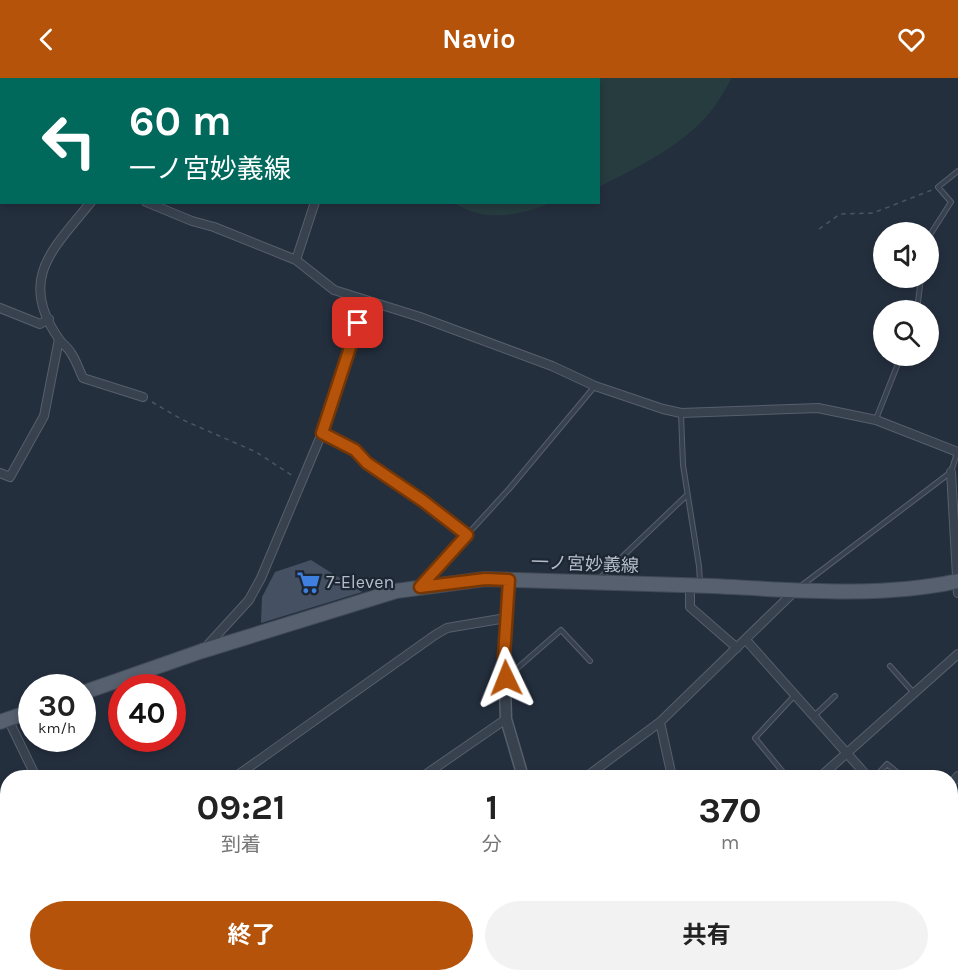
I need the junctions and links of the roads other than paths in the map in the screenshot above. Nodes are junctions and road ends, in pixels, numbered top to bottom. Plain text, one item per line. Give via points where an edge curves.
1 (958, 171) edge
2 (89, 204) edge
3 (314, 204) edge
4 (162, 206) edge
5 (938, 222) edge
6 (296, 260) junction
7 (366, 301) junction
8 (0, 308) edge
9 (49, 319) junction
10 (58, 339) junction
11 (897, 366) edge
12 (595, 386) junction
13 (143, 398) road end
14 (681, 413) junction
15 (876, 420) junction
16 (322, 433) junction
17 (957, 452) edge
18 (951, 472) junction
19 (0, 473) edge
20 (688, 495) junction
21 (467, 535) junction
22 (509, 580) junction
23 (597, 582) junction
24 (695, 585) junction
25 (958, 585) edge
26 (420, 587) junction
27 (796, 590) junction
28 (506, 618) junction
29 (746, 640) junction
30 (737, 648) junction
31 (202, 651) junction
32 (958, 654) edge
33 (590, 661) dead end
34 (890, 666) dead end
35 (506, 678) junction
36 (96, 688) edge
37 (914, 693) junction
38 (795, 695) junction
39 (835, 696) dead end
40 (18, 715) edge
41 (814, 716) junction
42 (506, 719) junction
43 (3, 720) edge
44 (660, 722) junction
45 (846, 753) junction
46 (32, 770) edge
47 (245, 770) edge
48 (432, 770) edge
49 (521, 770) edge
50 (595, 770) edge
51 (670, 770) edge
52 (781, 770) edge
53 (828, 770) edge
54 (862, 770) edge
55 (881, 770) edge
56 (894, 770) edge

1 - 5 lane via 938,187 951,202
2 - 9 street via 49,254 40,276 39,300
3 - 6 street
4 - 6 street
6 - 7 street via 334,290
7 - 12 street via 420,317
7 - 16 street
8 - 9 street via 40,324
9 - 10 street
10 - 13 street via 70,351 82,378
10 - 19 street via 44,416 10,477
11 - 15 lane
12 - 14 street
12 - 21 lane
14 - 15 street via 818,408
14 - 20 lane
15 - 17 street
16 - 21 lane via 355,450 367,463
16 - 31 street via 249,600
17 - 18 lane
18 - 25 street
18 - 27 lane
20 - 23 lane
20 - 24 lane via 699,566
21 - 26 lane
22 - 23 main road, 一ノ宮妙義線
22 - 26 main road, 一ノ宮妙義線
22 - 28 street
23 - 24 main road, 一ノ宮妙義線
24 - 27 main road, 一ノ宮妙義線
24 - 30 street via 690,607
25 - 27 main road, 一ノ宮妙義線
26 - 31 main road, 一ノ宮妙義線 via 344,606
27 - 29 street
28 - 35 street
28 - 47 street via 447,628 435,634
29 - 30 street
29 - 38 street
30 - 44 street
31 - 36 main road, 一ノ宮妙義線
32 - 37 street
33 - 35 lane via 561,630
34 - 37 lane
35 - 42 street
37 - 45 street
38 - 41 street
38 - 52 lane via 755,738
39 - 41 lane
40 - 43 main road
41 - 45 street
42 - 48 street
42 - 49 street
43 - 46 street
44 - 50 street
44 - 51 street
45 - 53 street
45 - 54 street
55 - 56 lane via 887,764

